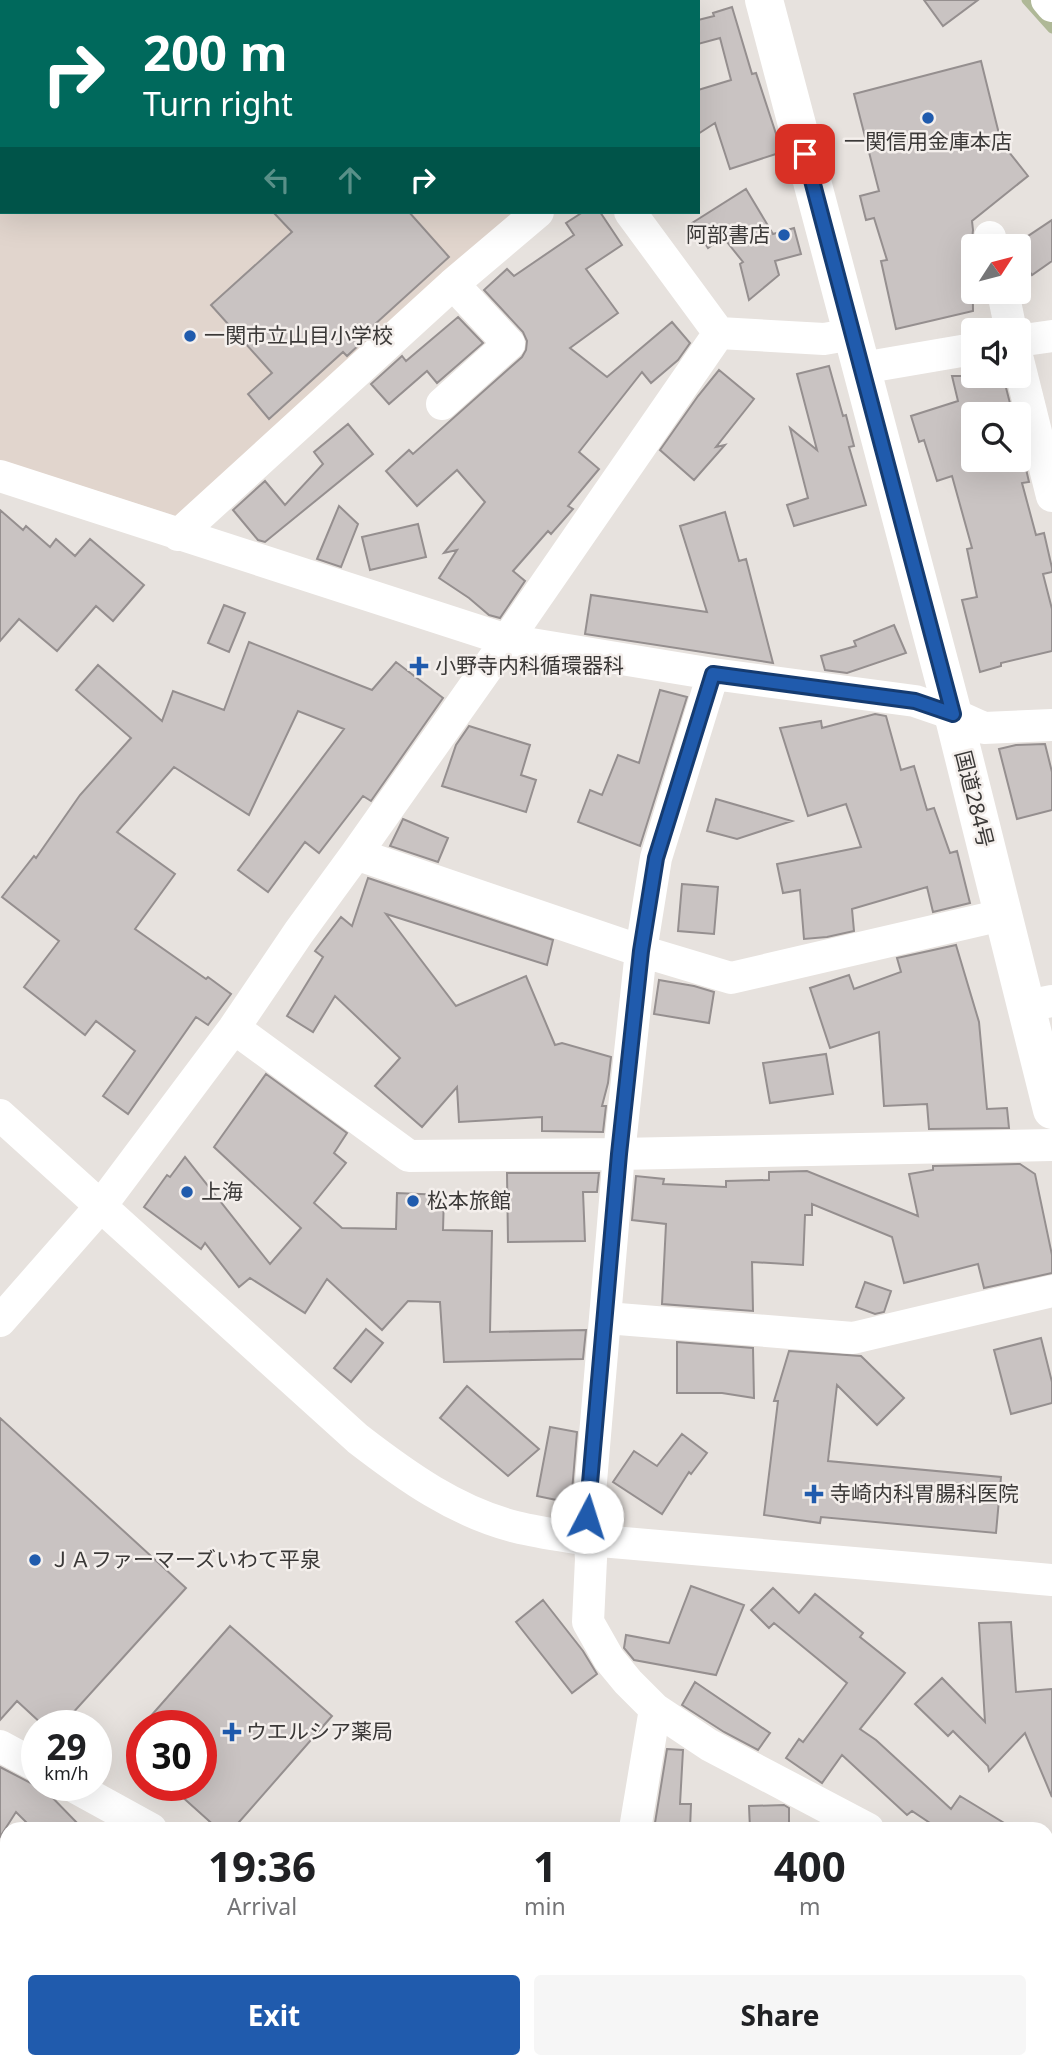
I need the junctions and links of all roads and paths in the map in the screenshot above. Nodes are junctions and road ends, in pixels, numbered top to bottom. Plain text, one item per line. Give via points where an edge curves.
1 (764, 0) edge
2 (1047, 0) edge
3 (1052, 6) edge
4 (536, 214) edge
5 (631, 214) edge
6 (453, 284) junction
7 (719, 333) junction
8 (1052, 336) edge
9 (1031, 339) edge
10 (961, 349) edge
11 (857, 351) junction
12 (1025, 388) edge
13 (442, 404) dead end
14 (0, 476) edge
15 (1052, 496) edge
16 (178, 535) junction
17 (507, 640) junction
18 (713, 674) junction
19 (953, 714) junction
20 (1052, 725) edge
21 (356, 854) junction
22 (1002, 915) junction
23 (641, 951) junction
24 (1039, 1003) edge
25 (234, 1028) junction
26 (1052, 1110) edge
27 (0, 1115) edge
28 (1052, 1145) edge
29 (619, 1154) junction
30 (100, 1207) junction
31 (1052, 1291) edge
32 (606, 1318) junction
33 (0, 1321) edge
34 (589, 1540) junction
35 (1052, 1580) edge
36 (655, 1709) junction
37 (0, 1746) edge
38 (21, 1757) edge
39 (100, 1801) edge
40 (139, 1822) edge
41 (636, 1822) edge
42 (855, 1822) edge

1 - 11 highway, 国道284号
2 - 3 street
4 - 6 street
5 - 7 street
6 - 13 street via 509,344
6 - 16 street
7 - 11 street via 824,339
7 - 17 street
8 - 9 street
10 - 11 street
11 - 19 highway, 国道284号
12 - 15 street
14 - 16 street
16 - 17 street
17 - 18 street
17 - 21 street
18 - 19 street via 915,701
18 - 23 street via 656,858
19 - 20 street via 984,728
19 - 22 highway, 国道284号
21 - 23 street
21 - 25 street
22 - 23 street via 732,978
22 - 24 highway, 国道284号
23 - 29 street
24 - 26 highway, 国道284号
25 - 29 street via 409,1156
25 - 30 street
27 - 30 street
28 - 29 street
29 - 32 street
30 - 33 street
30 - 34 street via 358,1439 408,1477 459,1506 514,1527
31 - 32 street via 853,1338
32 - 34 street via 587,1517
34 - 35 street
34 - 36 street via 588,1622 609,1659
36 - 41 street
36 - 42 street via 709,1745
37 - 38 street
39 - 40 street

